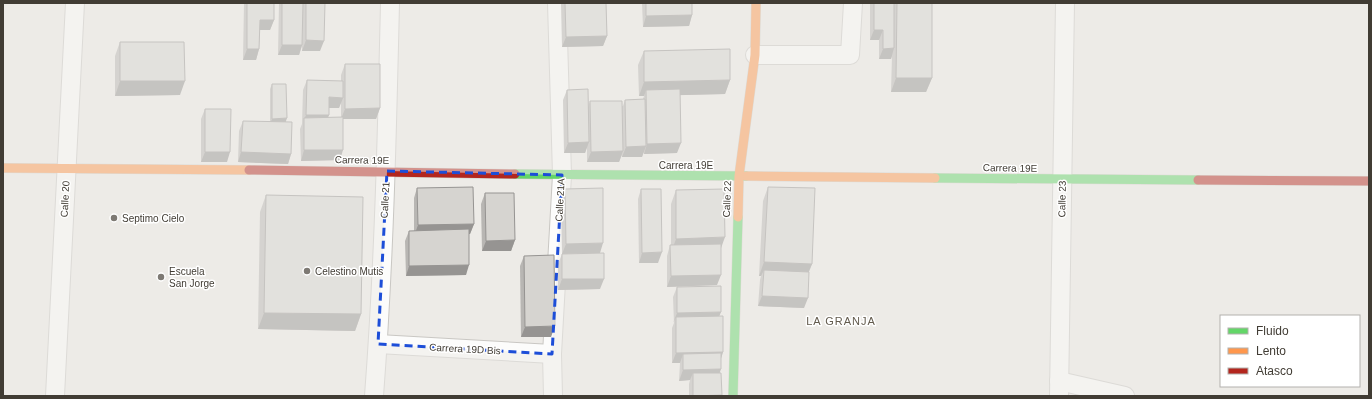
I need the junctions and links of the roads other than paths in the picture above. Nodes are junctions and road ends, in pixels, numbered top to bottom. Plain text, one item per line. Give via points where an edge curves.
1 (75, 3) edge
2 (390, 3) edge
3 (557, 3) edge
4 (756, 3) edge
5 (853, 3) edge
6 (1065, 3) edge
7 (755, 55) junction
8 (3, 168) edge
9 (66, 168) junction
10 (387, 171) junction
11 (562, 175) junction
12 (739, 176) junction
13 (1062, 179) junction
14 (1369, 181) edge
15 (378, 344) junction
16 (552, 354) junction
17 (1059, 389) edge
18 (55, 396) edge
19 (374, 396) edge
20 (553, 396) edge
21 (733, 396) edge
22 (1125, 396) edge

1 - 9 street, Calle 20
2 - 10 street, Calle 21
3 - 11 street, Calle 21A
4 - 7 street, Calle 22
5 - 7 street via 850,55
6 - 13 street, Calle 23
7 - 12 street, Calle 22
8 - 9 street, Carrera 19E
9 - 10 street, Carrera 19E
9 - 18 street, Calle 20
10 - 11 street, Carrera 19E
10 - 15 street, Calle 21
11 - 12 street, Carrera 19E
11 - 16 street, Calle 21A
12 - 13 street, Carrera 19E
12 - 21 street, Calle 22
13 - 14 street, Carrera 19E
13 - 17 street, Calle 23
15 - 16 street, Carrera 19D Bis
15 - 19 street, Calle 21
16 - 20 street, Calle 21A
17 - 22 street

